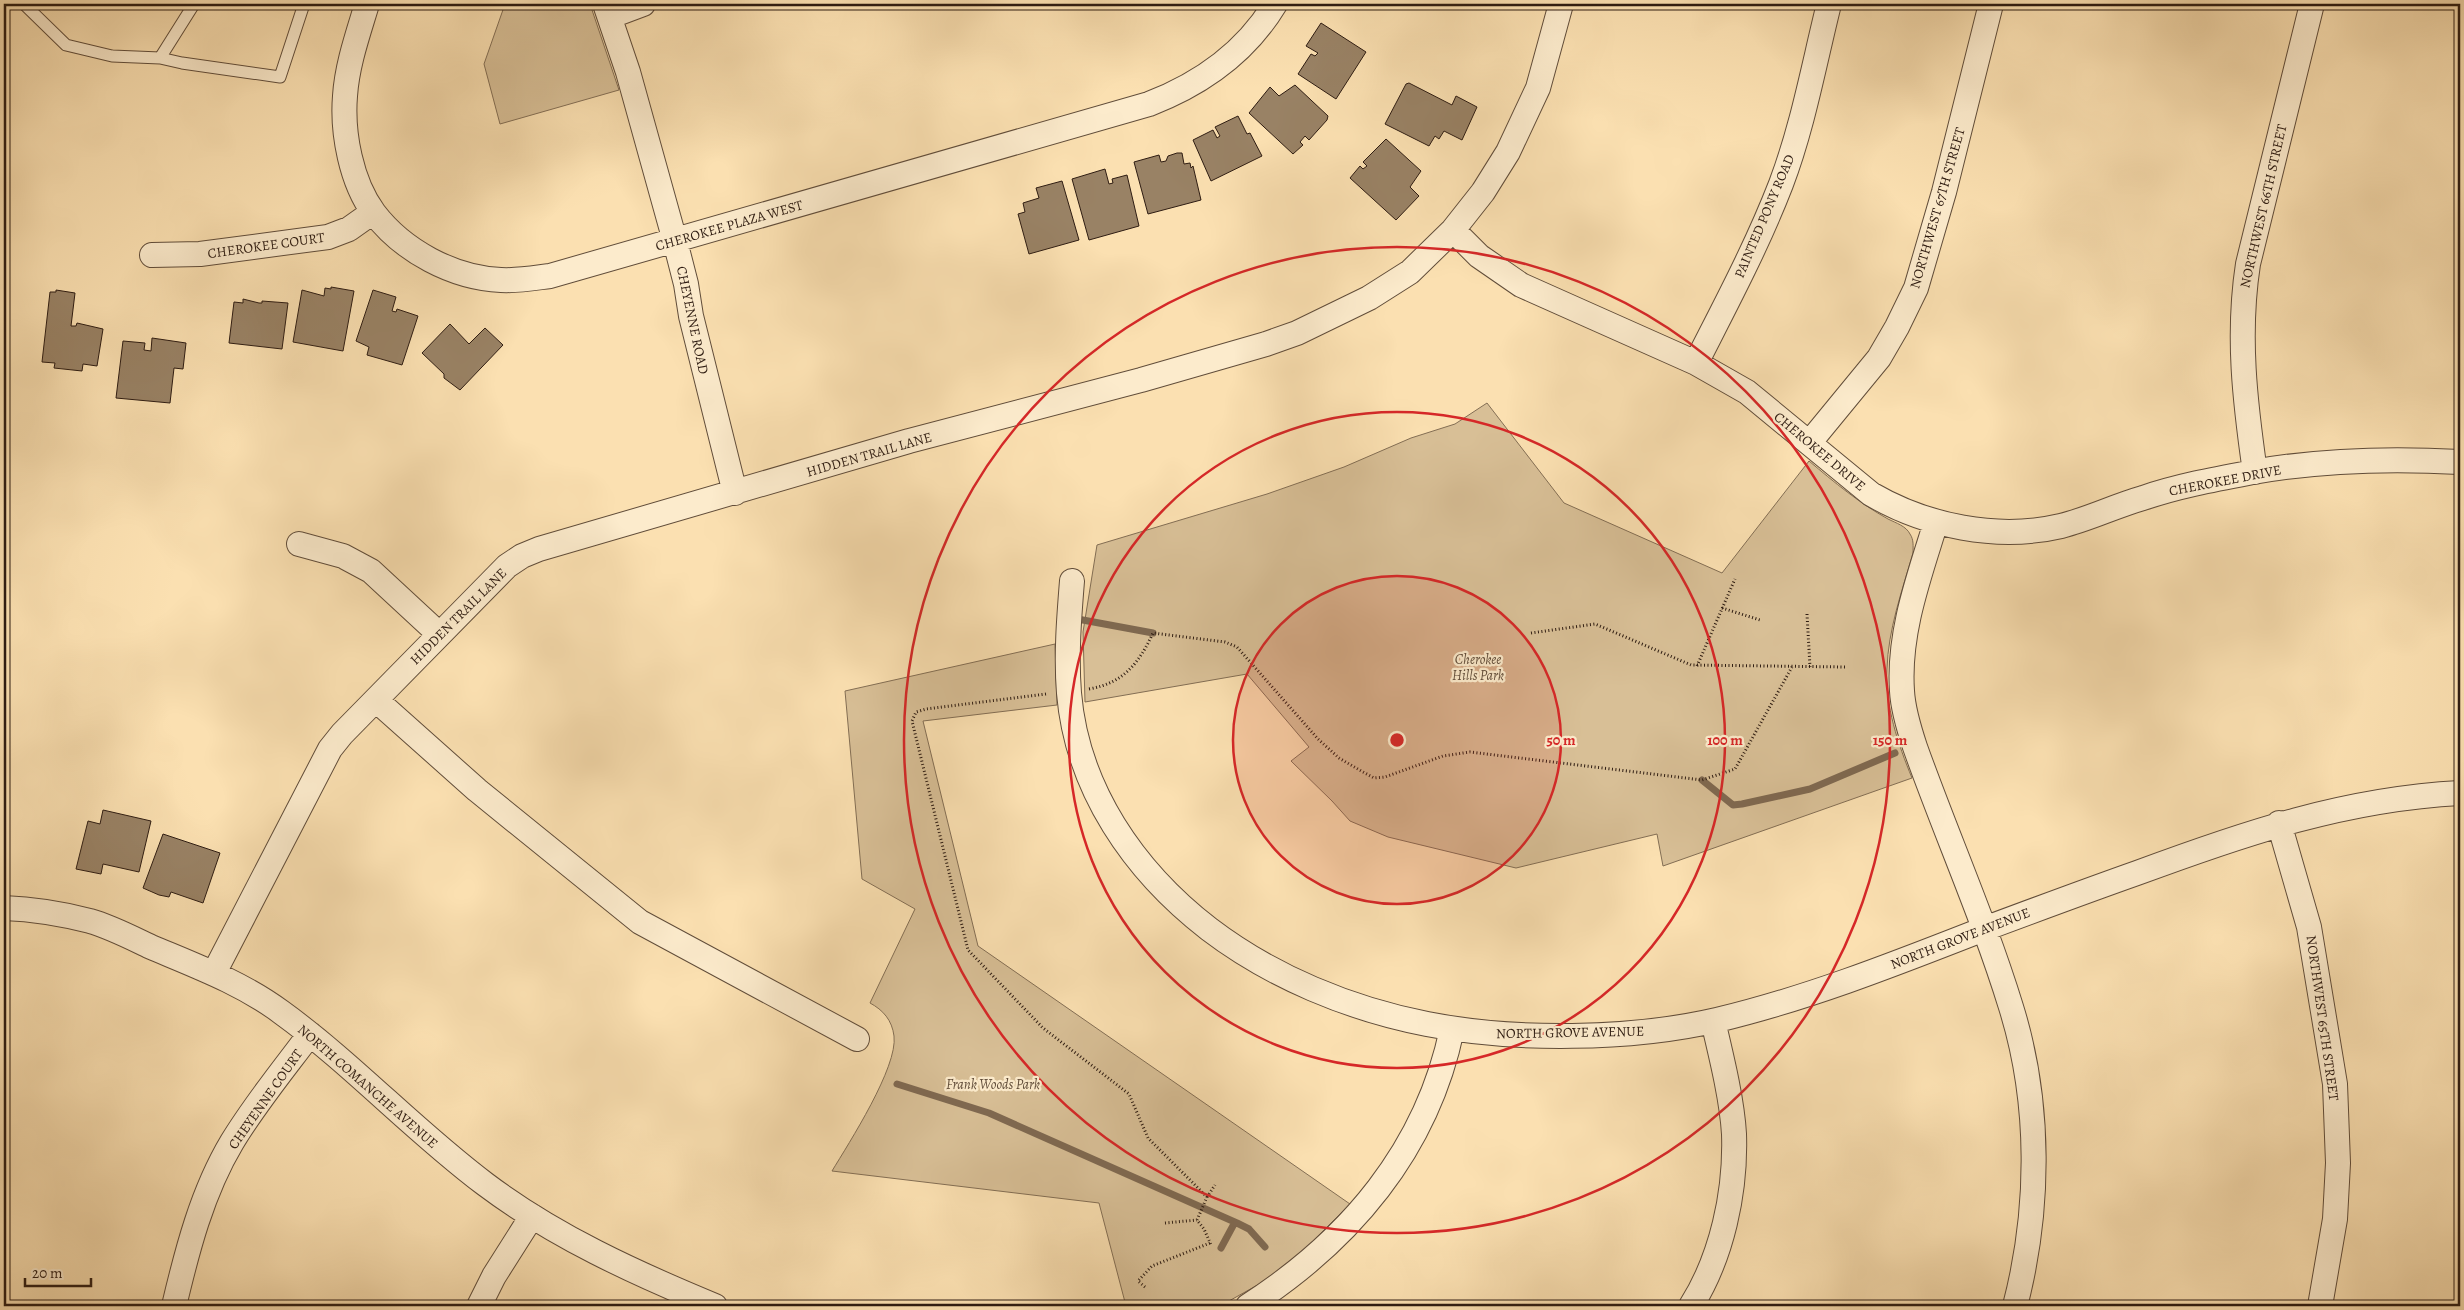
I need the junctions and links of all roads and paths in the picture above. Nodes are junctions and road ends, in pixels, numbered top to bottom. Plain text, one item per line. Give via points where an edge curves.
1 (24, 4) edge
2 (194, 4) edge
3 (304, 4) edge
4 (367, 4) edge
5 (643, 4) edge
6 (1275, 4) edge
7 (1561, 4) edge
8 (1829, 4) edge
9 (1991, 4) edge
10 (2312, 4) edge
11 (608, 10) edge
12 (160, 58) junction
13 (373, 212) junction
14 (1453, 230) junction
15 (675, 241) junction
16 (152, 255) dead end
17 (1696, 363) junction
18 (1810, 442) junction
19 (2460, 462) edge
20 (2255, 472) junction
21 (735, 493) junction
22 (1936, 522) junction
23 (299, 544) dead end
24 (1735, 579) dead end
25 (1072, 581) dead end
26 (1722, 608) junction
27 (1807, 614) dead end
28 (1760, 620) dead end
29 (1531, 633) dead end
30 (439, 634) junction
31 (1697, 666) junction
32 (1792, 667) junction
33 (1810, 667) junction
34 (1844, 667) dead end
35 (1069, 692) junction
36 (376, 700) junction
37 (2460, 793) edge
38 (2279, 823) junction
39 (4, 908) edge
40 (1984, 930) junction
41 (214, 973) junction
42 (1714, 1021) junction
43 (1452, 1029) junction
44 (310, 1034) junction
45 (857, 1039) dead end
46 (1216, 1185) dead end
47 (1207, 1197) junction
48 (532, 1216) junction
49 (1197, 1218) junction
50 (1166, 1222) dead end
51 (1145, 1287) dead end
52 (174, 1306) edge
53 (479, 1306) edge
54 (715, 1306) edge
55 (1248, 1306) edge
56 (1691, 1306) edge
57 (2015, 1306) edge
58 (2320, 1306) edge

1 - 12 lane via 66,45 112,56
2 - 12 lane
3 - 12 lane via 280,77
4 - 13 street, CHEROKEE PLAZA WEST via 344,97 349,151 358,184
5 - 11 street
6 - 15 street, CHEROKEE PLAZA WEST via 1224,63 1196,83 1149,104
7 - 14 street, HIDDEN TRAIL LANE via 1543,72 1525,118 1483,192
8 - 17 street, PAINTED PONY ROAD via 1799,127 1781,183 1740,276
9 - 18 street, NORTHWEST 67TH STREET via 1944,192 1916,288 1879,358
10 - 20 street, NORTHWEST 66TH STREET via 2251,249 2243,294 2244,388
11 - 15 street, CHEYENNE ROAD
13 - 15 street, CHEROKEE PLAZA WEST via 391,231 437,263 458,272 502,280 550,276
13 - 16 street, CHEROKEE COURT via 349,229 328,237 200,254
14 - 17 street, CHEROKEE DRIVE via 1479,256 1521,285
14 - 21 street, HIDDEN TRAIL LANE via 1410,272 1369,298 1297,333
15 - 21 street, CHEYENNE ROAD
17 - 18 street, CHEROKEE DRIVE via 1747,392
18 - 22 street, CHEROKEE DRIVE via 1871,494 1890,505
19 - 20 street, CHEROKEE DRIVE via 2366,460
20 - 22 street, CHEROKEE DRIVE via 2142,498 2059,526 1994,531
21 - 30 street, HIDDEN TRAIL LANE via 522,556 493,579
22 - 40 street via 1904,638 1902,692 1906,720 1915,747
23 - 30 street via 343,556 371,571
24 - 26 path
25 - 35 street, NORTH GROVE AVENUE
26 - 28 path
26 - 31 path
27 - 33 path
29 - 31 path via 1595,624
30 - 36 street, HIDDEN TRAIL LANE
31 - 32 path
32 - 33 path
32 - 35 path via 1735,769 1702,780 1470,752 1449,754 1374,778 1339,758 1318,739 1237,647 1225,642 1153,633 1143,656 1123,677 1100,688
33 - 34 path
35 - 43 street, NORTH GROVE AVENUE via 1080,750 1106,813 1123,842 1168,894 1192,916 1255,959 1328,995 1396,1017
35 - 47 path via 926,709 916,712 912,721 968,950 1043,1028 1128,1094 1148,1138
36 - 41 street, HIDDEN TRAIL LANE via 330,749
36 - 45 street via 477,790 640,922
37 - 38 street, NORTH GROVE AVENUE via 2333,810
38 - 40 street, NORTH GROVE AVENUE
38 - 58 street, NORTHWEST 65TH STREET via 2309,927 2335,1084 2336,1209
39 - 41 street, NORTH COMANCHE AVENUE via 91,921
40 - 42 street, NORTH GROVE AVENUE via 1801,997
40 - 57 street via 2012,1007 2031,1109 2034,1167 2030,1231
41 - 44 street, NORTH COMANCHE AVENUE via 254,994
42 - 43 street, NORTH GROVE AVENUE via 1600,1034 1496,1034
42 - 56 street via 1734,1132 1734,1175 1716,1253
43 - 55 street via 1446,1057 1422,1119 1369,1203 1301,1270
44 - 48 street, NORTH COMANCHE AVENUE via 446,1153
44 - 52 street, CHEYENNE COURT via 232,1144 208,1194 186,1253
46 - 47 path
47 - 49 path
48 - 53 street
48 - 54 street, NORTH COMANCHE AVENUE via 623,1266
49 - 50 path
49 - 51 path via 1211,1244 1152,1266 1138,1281

